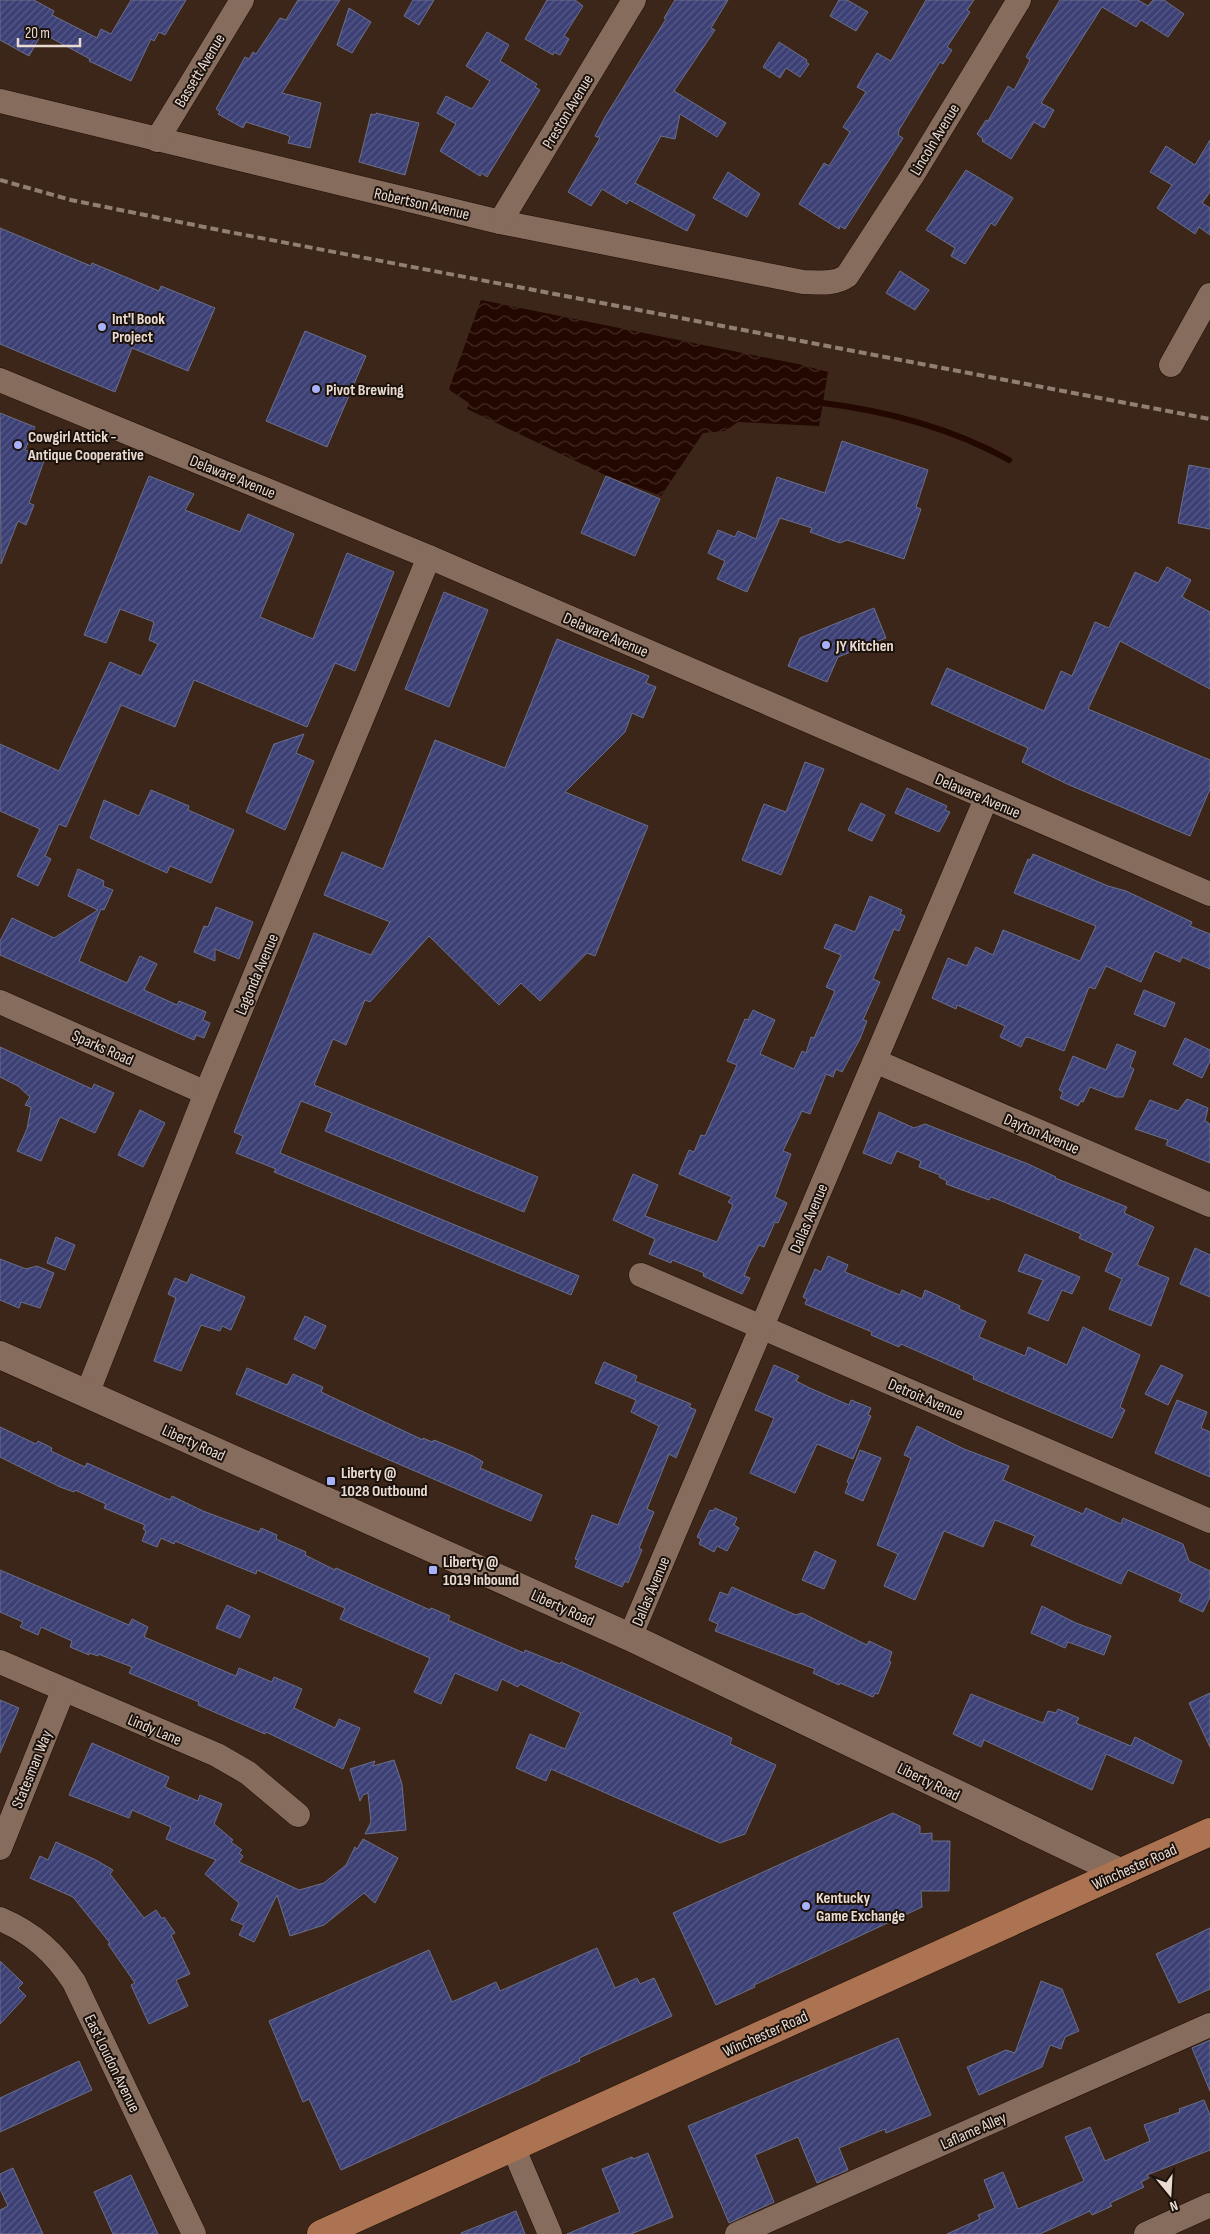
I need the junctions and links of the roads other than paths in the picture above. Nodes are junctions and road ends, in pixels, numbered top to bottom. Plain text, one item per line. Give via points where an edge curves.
1 (242, 0) edge
2 (634, 0) edge
3 (1019, 0) edge
4 (0, 101) edge
5 (157, 140) junction
6 (500, 222) junction
7 (847, 276) joint
8 (1210, 295) edge
9 (1171, 365) dead end
10 (0, 380) edge
11 (429, 557) junction
12 (986, 799) junction
13 (1210, 894) edge
14 (0, 1002) edge
15 (875, 1061) junction
16 (206, 1093) junction
17 (1210, 1205) edge
18 (641, 1275) dead end
19 (762, 1327) junction
20 (0, 1355) edge
21 (87, 1394) junction
22 (1210, 1521) edge
23 (630, 1637) junction
24 (0, 1662) edge
25 (62, 1691) junction
26 (298, 1815) dead end
27 (1210, 1832) edge
28 (0, 1848) edge
29 (1120, 1872) junction
30 (0, 1919) edge
31 (1210, 2025) edge
32 (513, 2147) junction
33 (1210, 2205) edge
34 (1150, 2233) edge
35 (194, 2234) edge
36 (320, 2234) edge
37 (550, 2234) edge
38 (737, 2234) edge

1 - 5 street, Bassett Avenue
2 - 6 street, Preston Avenue
3 - 7 street, Lincoln Avenue
4 - 5 street, Robertson Avenue
5 - 6 street, Robertson Avenue
6 - 7 street, Robertson Avenue via 803,282 827,283
8 - 9 street
10 - 11 street, Delaware Avenue
11 - 12 street, Delaware Avenue
11 - 16 street, Lagonda Avenue
12 - 13 street, Delaware Avenue
12 - 15 street, Dallas Avenue
14 - 16 street, Sparks Road
15 - 17 street, Dayton Avenue
15 - 19 street, Dallas Avenue
16 - 21 street, Lagonda Avenue
18 - 19 street, Detroit Avenue
19 - 22 street, Detroit Avenue
19 - 23 street, Dallas Avenue
20 - 21 main road, Liberty Road
21 - 23 main road, Liberty Road
23 - 29 main road, Liberty Road
24 - 25 street, Lindy Lane
25 - 26 street, Lindy Lane via 217,1756 248,1773
25 - 28 street, Statesman Way
27 - 29 main road, Winchester Road
29 - 32 main road, Winchester Road
30 - 35 street, East Loudon Avenue via 40,1941 74,1982
31 - 38 street, Laflame Alley
32 - 36 main road, Winchester Road
32 - 37 street
33 - 34 street

